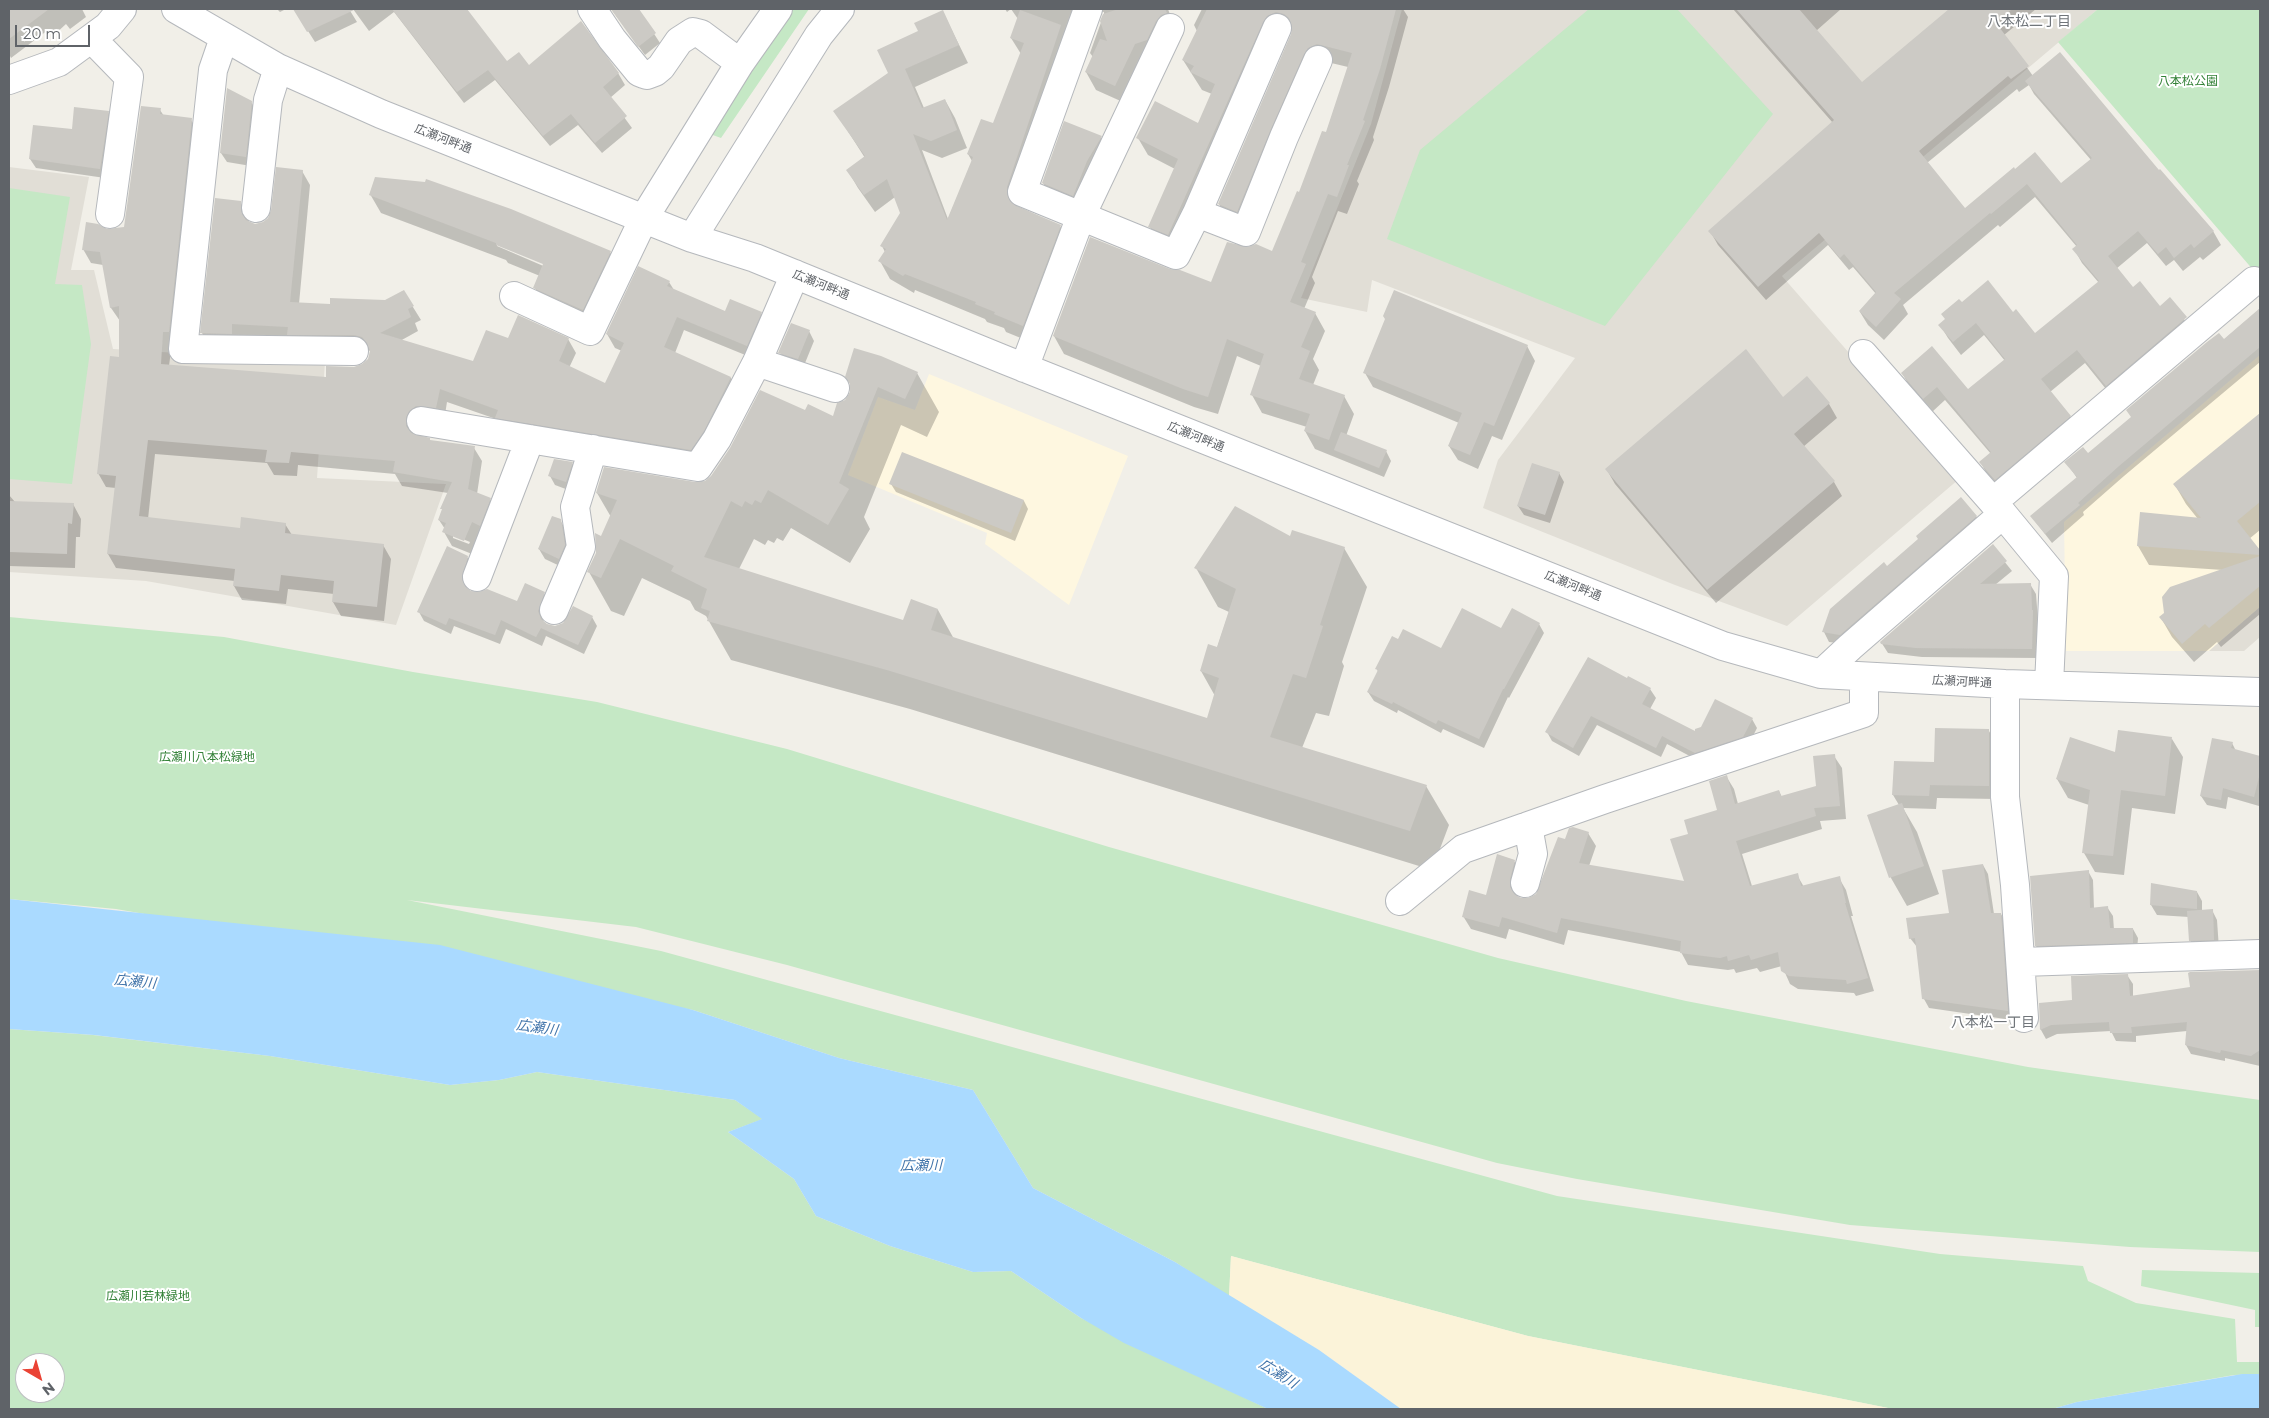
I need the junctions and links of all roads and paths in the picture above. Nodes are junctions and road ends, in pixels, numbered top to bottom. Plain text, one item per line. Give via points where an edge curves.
1 (122, 9) edge
2 (176, 9) edge
3 (592, 9) edge
4 (778, 9) edge
5 (840, 9) edge
6 (1088, 9) edge
7 (1170, 28) dead end
8 (1278, 28) dead end
9 (224, 38) junction
10 (92, 39) junction
11 (1318, 60) dead end
12 (740, 63) junction
13 (278, 68) junction
14 (11, 76) edge
15 (256, 208) dead end
16 (1197, 213) junction
17 (110, 214) dead end
18 (1081, 216) junction
19 (644, 218) junction
20 (692, 238) junction
21 (795, 274) junction
22 (2254, 281) dead end
23 (514, 296) dead end
24 (354, 351) dead end
25 (1863, 354) dead end
26 (757, 362) junction
27 (1024, 368) junction
28 (835, 388) dead end
29 (420, 421) dead end
30 (530, 439) junction
31 (593, 449) junction
32 (1998, 508) junction
33 (478, 576) dead end
34 (554, 610) dead end
35 (1821, 674) junction
36 (1864, 678) junction
37 (2005, 684) junction
38 (2049, 685) junction
39 (2260, 692) edge
40 (1528, 826) junction
41 (1525, 883) dead end
42 (1400, 901) dead end
43 (2260, 954) edge
44 (2022, 962) junction
45 (2024, 1018) dead end

1 - 10 street
2 - 9 street, 広瀬河畔通
3 - 12 street via 612,39 644,74 661,67 679,41 693,32 701,34
4 - 12 street
5 - 20 street via 814,43
6 - 18 street via 1022,192
7 - 18 street
8 - 16 street
9 - 13 street, 広瀬河畔通
9 - 24 street via 213,70 183,348
10 - 14 street via 59,62
10 - 17 street via 129,77
11 - 16 street via 1246,232
12 - 19 street
13 - 15 street via 268,100
13 - 19 street, 広瀬河畔通 via 380,114
16 - 18 street via 1176,255
18 - 27 street
19 - 20 street, 広瀬河畔通
19 - 23 street via 590,331
20 - 21 street, 広瀬河畔通
21 - 26 street
21 - 27 street, 広瀬河畔通
22 - 32 street
25 - 32 street
26 - 28 street
26 - 31 street via 717,439 698,467
27 - 35 street, 広瀬河畔通 via 1723,646
29 - 30 street
30 - 31 street
30 - 33 street
31 - 34 street via 575,507 581,548
32 - 35 street
32 - 38 street via 2054,576
35 - 36 street, 広瀬河畔通
36 - 37 street, 広瀬河畔通
36 - 40 street via 1864,713
37 - 38 street, 広瀬河畔通
37 - 44 street via 2005,797
38 - 39 street, 広瀬河畔通
40 - 41 street via 1533,854
40 - 42 street via 1463,849
43 - 44 street
44 - 45 street

